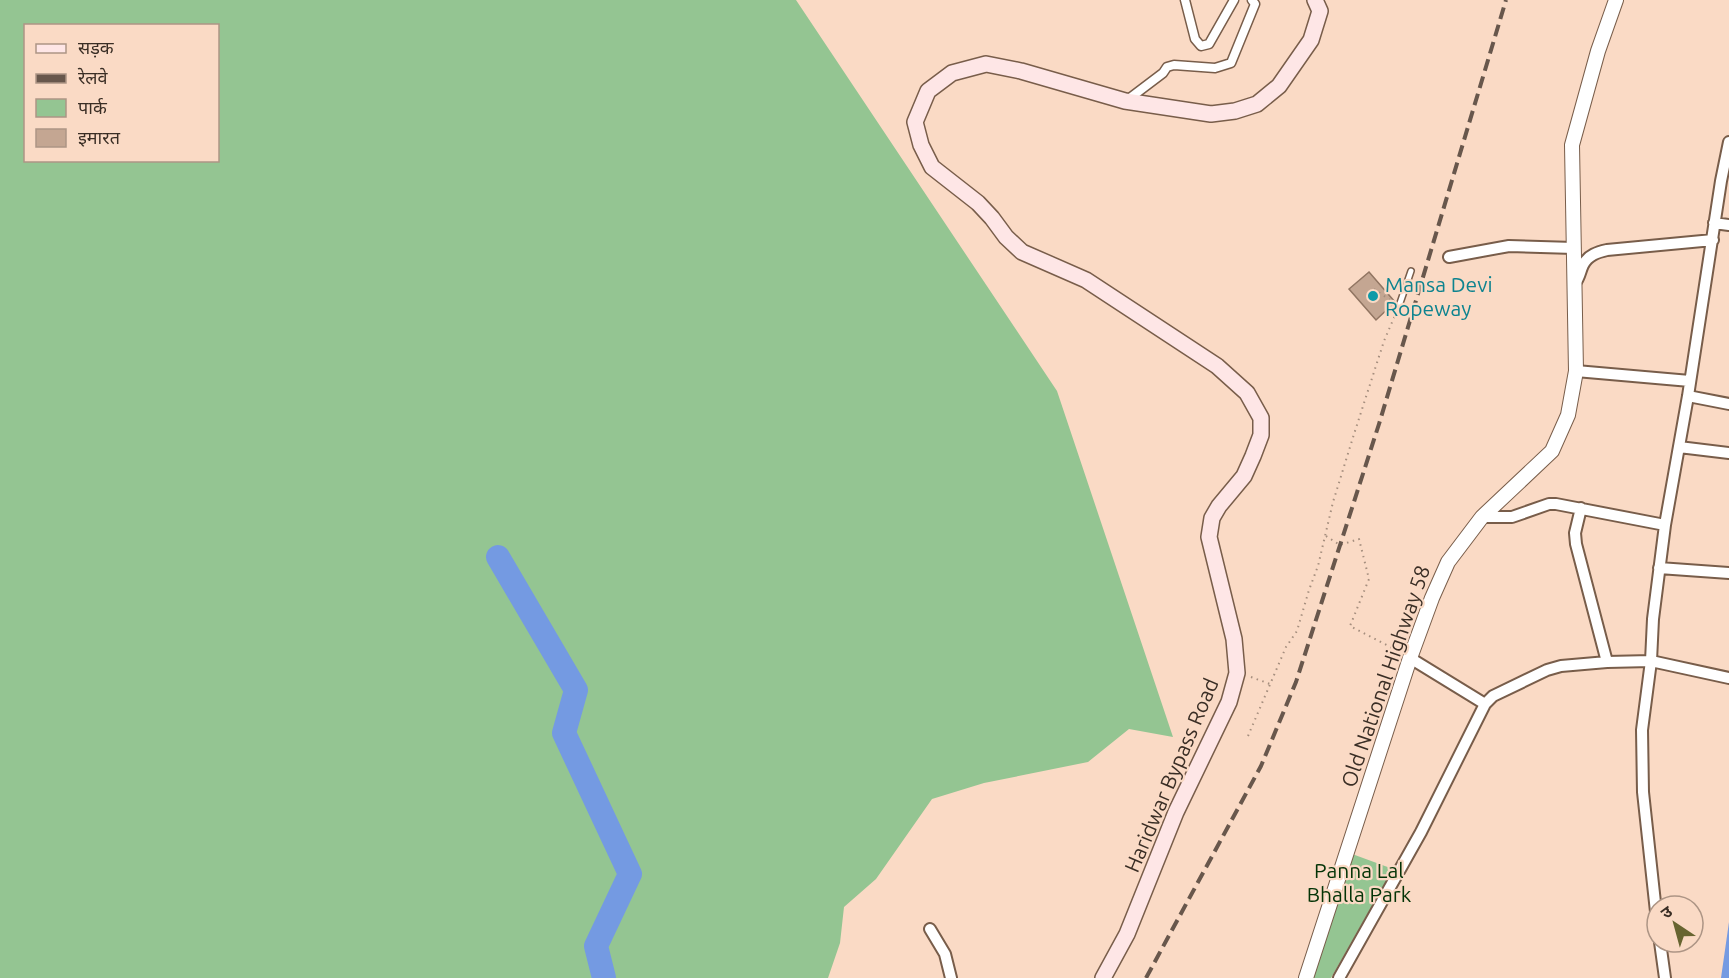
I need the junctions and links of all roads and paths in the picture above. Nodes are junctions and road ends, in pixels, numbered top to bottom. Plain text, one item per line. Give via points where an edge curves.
1 (1185, 0) edge
2 (1234, 0) edge
3 (1252, 0) edge
4 (1315, 0) edge
5 (1616, 0) edge
6 (1125, 101) junction
7 (1729, 142) edge
8 (1714, 222) junction
9 (1729, 225) edge
10 (1713, 240) junction
11 (1574, 248) junction
12 (1449, 257) dead end
13 (1411, 271) dead end
14 (1575, 282) junction
15 (1374, 289) dead end
16 (1399, 306) junction
17 (1576, 371) junction
18 (1690, 381) junction
19 (1688, 396) junction
20 (1729, 404) edge
21 (1679, 447) junction
22 (1729, 453) edge
23 (1581, 508) junction
24 (1482, 518) junction
25 (1665, 525) junction
26 (1326, 536) junction
27 (1659, 568) junction
28 (1729, 573) edge
29 (1410, 657) junction
30 (1607, 662) junction
31 (1651, 662) junction
32 (1237, 673) junction
33 (1729, 678) edge
34 (1270, 684) junction
35 (1485, 704) junction
36 (1248, 736) dead end
37 (1654, 894) edge
38 (930, 929) dead end
39 (1662, 954) edge
40 (951, 978) edge
41 (1103, 978) edge
42 (1306, 978) edge
43 (1339, 978) edge
44 (1665, 978) edge

1 - 2 street via 1195,39 1201,46 1209,44
3 - 6 street via 1255,4 1231,63 1215,68 1167,67
4 - 6 main road, Haridwar Bypass Road via 1320,11 1311,40 1279,86 1257,104 1211,114
5 - 11 street, Old National Highway 58 via 1572,145
6 - 32 main road, Haridwar Bypass Road via 986,64 952,73 928,91 915,122 932,167 978,203 1022,252 1086,280 1217,366 1247,393 1261,418 1261,435 1244,476 1212,518 1209,537 1234,639
7 - 8 street
8 - 9 street
8 - 10 street
10 - 14 street via 1594,253 1583,264
10 - 18 street
11 - 12 street via 1509,246
11 - 14 street, Old National Highway 58
13 - 16 lane
14 - 17 street, Old National Highway 58
15 - 16 path
16 - 26 path via 1384,341
17 - 18 street
17 - 24 street, Old National Highway 58 via 1568,416 1552,451
18 - 19 street
19 - 20 street
19 - 21 street
21 - 22 street
21 - 25 street
23 - 24 street via 1549,504 1512,517
23 - 25 street
23 - 30 street via 1576,544
24 - 29 street, Old National Highway 58 via 1448,562
25 - 27 street
26 - 29 path via 1340,545 1359,539 1369,579 1350,626
26 - 34 path via 1296,631
27 - 28 street
27 - 31 street
29 - 35 street
29 - 42 street, Old National Highway 58
30 - 31 street
30 - 35 street via 1547,670 1493,696
31 - 33 street
31 - 37 street via 1642,730 1643,792
32 - 34 path
32 - 41 main road, Haridwar Bypass Road via 1229,702 1176,812 1127,934
34 - 36 path
35 - 43 street via 1421,832
38 - 40 street via 945,954
39 - 44 street

